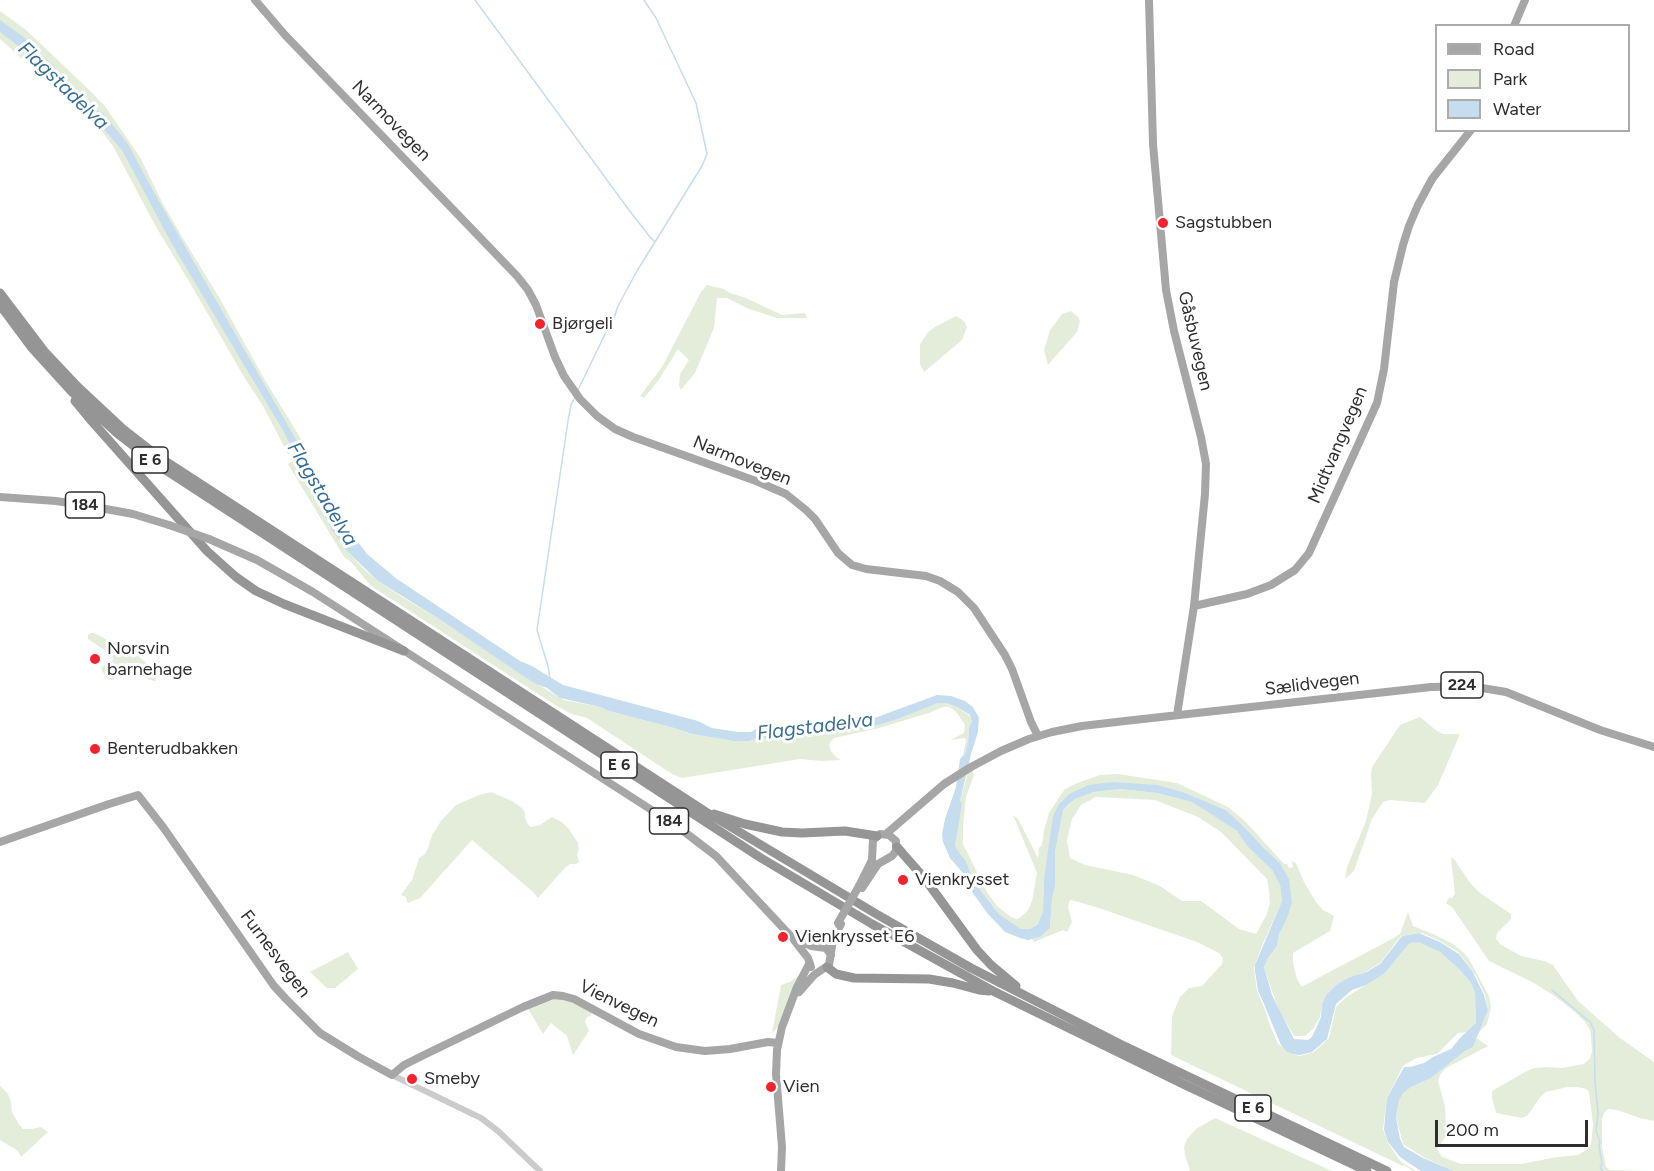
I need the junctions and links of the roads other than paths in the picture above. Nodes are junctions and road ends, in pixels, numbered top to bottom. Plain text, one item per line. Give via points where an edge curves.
1 (255, 0) edge
2 (1149, 0) edge
3 (1525, 0) edge
4 (1515, 24) edge
5 (1469, 132) edge
6 (0, 292) edge
7 (0, 305) edge
8 (60, 379) junction
9 (0, 497) edge
10 (1194, 606) junction
11 (404, 651) junction
12 (1182, 715) junction
13 (1034, 738) junction
14 (1654, 747) edge
15 (706, 813) junction
16 (906, 818) junction
17 (882, 835) junction
18 (0, 842) edge
19 (896, 844) junction
20 (874, 852) junction
21 (885, 858) junction
22 (860, 887) junction
23 (839, 924) junction
24 (792, 937) junction
25 (818, 947) junction
26 (831, 956) junction
27 (808, 961) junction
28 (823, 969) junction
29 (993, 991) junction
30 (793, 1000) junction
31 (1034, 1001) junction
32 (778, 1043) junction
33 (392, 1074) junction
34 (540, 1171) edge
35 (781, 1171) edge
36 (1367, 1171) edge
37 (1387, 1171) edge

1 - 13 main road, Narmovegen via 518,276 573,389 597,416 620,431 786,494 807,510 838,554 852,565 926,576 950,586 974,608 999,644 1012,669
2 - 10 main road, Gåsbuvegen via 1153,144 1166,283 1206,464
3 - 4 main road
5 - 10 main road, Midtvangvegen via 1432,179 1409,226 1394,282 1377,403 1309,553 1295,570 1271,585
6 - 15 highway, E 6 via 44,351 78,387 159,457
7 - 8 highway, E 6
8 - 11 highway, E 6 via 89,418 207,551 236,577 284,604
8 - 29 highway, E 6 via 118,434 173,476 761,858
9 - 11 main road, 184, bridge via 56,501 133,514 209,539 294,581
10 - 12 main road, Gåsbuvegen
11 - 24 main road, 184 via 695,838
12 - 13 main road, Sælidvegen / 224 via 1082,726
12 - 14 main road, Sælidvegen / 224 via 1470,686 1506,692
13 - 16 main road, Sælidvegen / 224 via 953,777
15 - 17 highway, E 6 via 782,832
15 - 31 highway, E 6
16 - 17 main road, 224
16 - 19 main road, 224
17 - 19 main road via 892,836
17 - 20 main road, 224 via 872,843
18 - 33 main road, Furnesvegen via 138,795 274,986 320,1033
19 - 21 main road, 224 via 892,856
19 - 31 highway, E 6 via 977,950
20 - 21 main road
20 - 22 main road, 224
21 - 22 main road, 224
22 - 23 main road, 224, bridge
23 - 25 main road, 224
23 - 26 main road, 224
24 - 25 main road, 184
24 - 27 main road, 184
25 - 26 main road via 826,948
25 - 27 main road, 224 via 810,951
26 - 28 main road, 224 via 831,962
27 - 28 main road via 813,968
27 - 30 main road, 224
28 - 29 highway, E 6 via 854,978 929,979
28 - 30 main road, 224
29 - 36 highway, E 6
30 - 32 main road, 224
31 - 37 highway, E 6
32 - 33 main road, Vienvegen via 705,1051 676,1047 639,1034 574,999 557,995 456,1039
32 - 35 main road, 224
33 - 34 street, Furnesvegen via 481,1118

